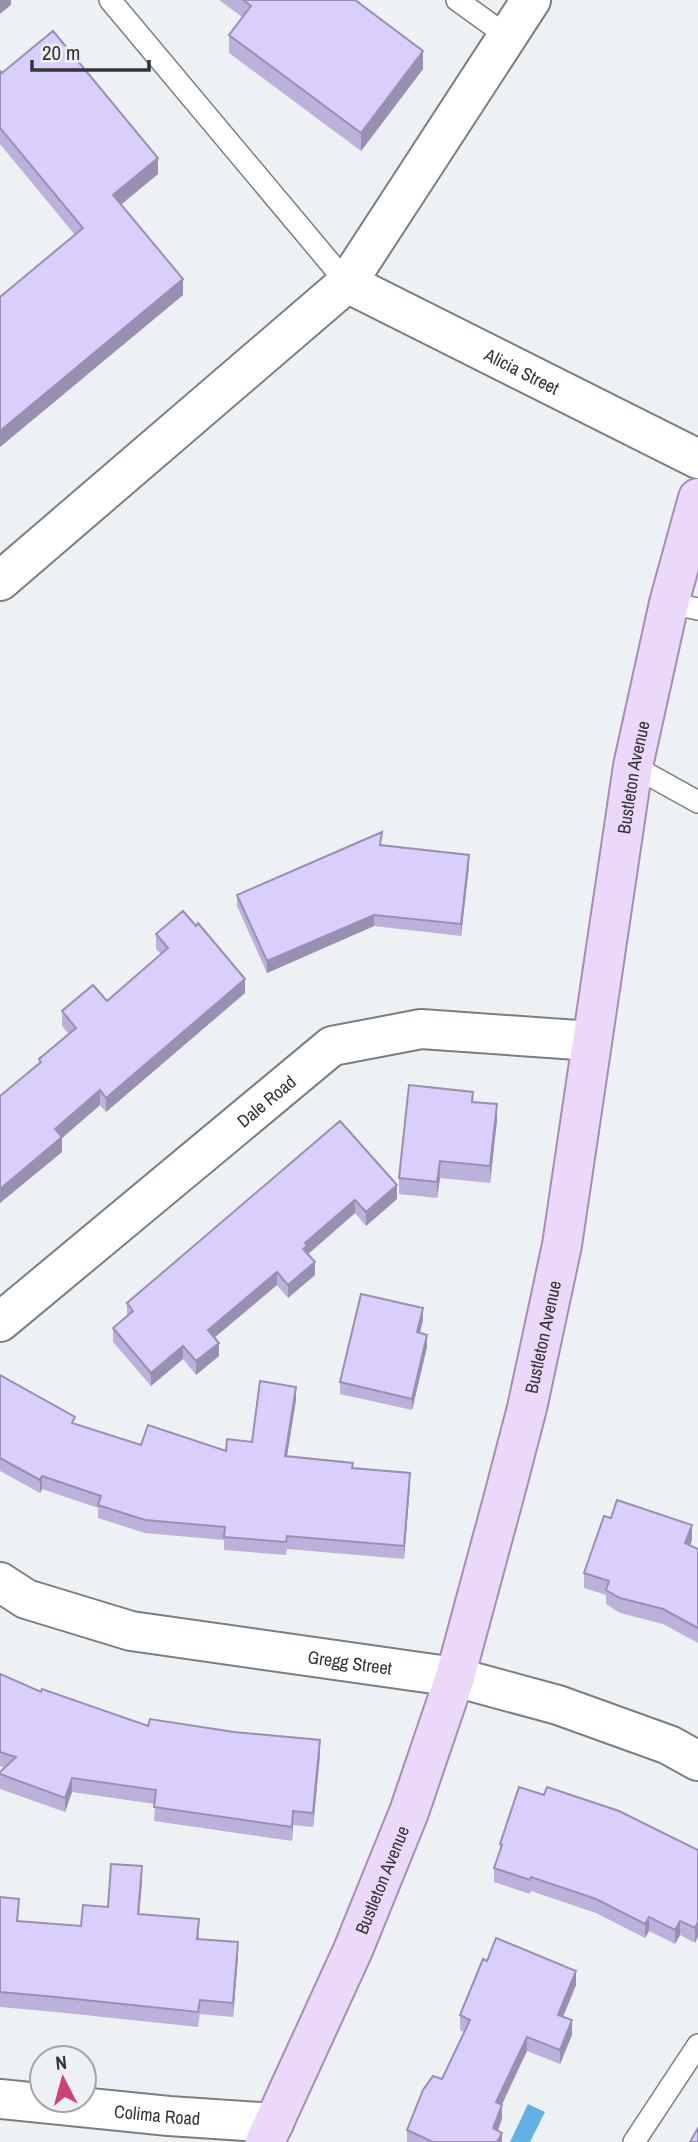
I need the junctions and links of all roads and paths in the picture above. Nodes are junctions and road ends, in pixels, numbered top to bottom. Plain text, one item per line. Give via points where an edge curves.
1 (110, 0) edge
2 (457, 0) edge
3 (531, 0) edge
4 (507, 36) junction
5 (347, 283) junction
6 (698, 459) edge
7 (696, 511) edge
8 (0, 581) edge
9 (683, 606) edge
10 (633, 766) junction
11 (698, 802) edge
12 (592, 1041) junction
13 (0, 1322) edge
14 (0, 1582) edge
15 (455, 1677) junction
16 (698, 1761) edge
17 (698, 2045) edge
18 (0, 2099) edge
19 (269, 2133) edge
20 (634, 2142) edge

1 - 5 lane
2 - 4 lane
3 - 4 street
4 - 5 street
5 - 6 street, Alicia Street
5 - 8 street
7 - 9 main road, Bustleton Avenue
9 - 10 main road, Bustleton Avenue
10 - 11 lane
10 - 12 main road, Bustleton Avenue
12 - 13 street, Dale Road via 421,1029 332,1046
12 - 15 main road, Bustleton Avenue via 562,1245 533,1380
14 - 15 street, Gregg Street via 26,1599 131,1631
15 - 16 street, Gregg Street via 558,1705 669,1745
15 - 19 main road, Bustleton Avenue via 409,1812 353,1950
17 - 20 lane
18 - 19 street, Colima Road via 169,2116

